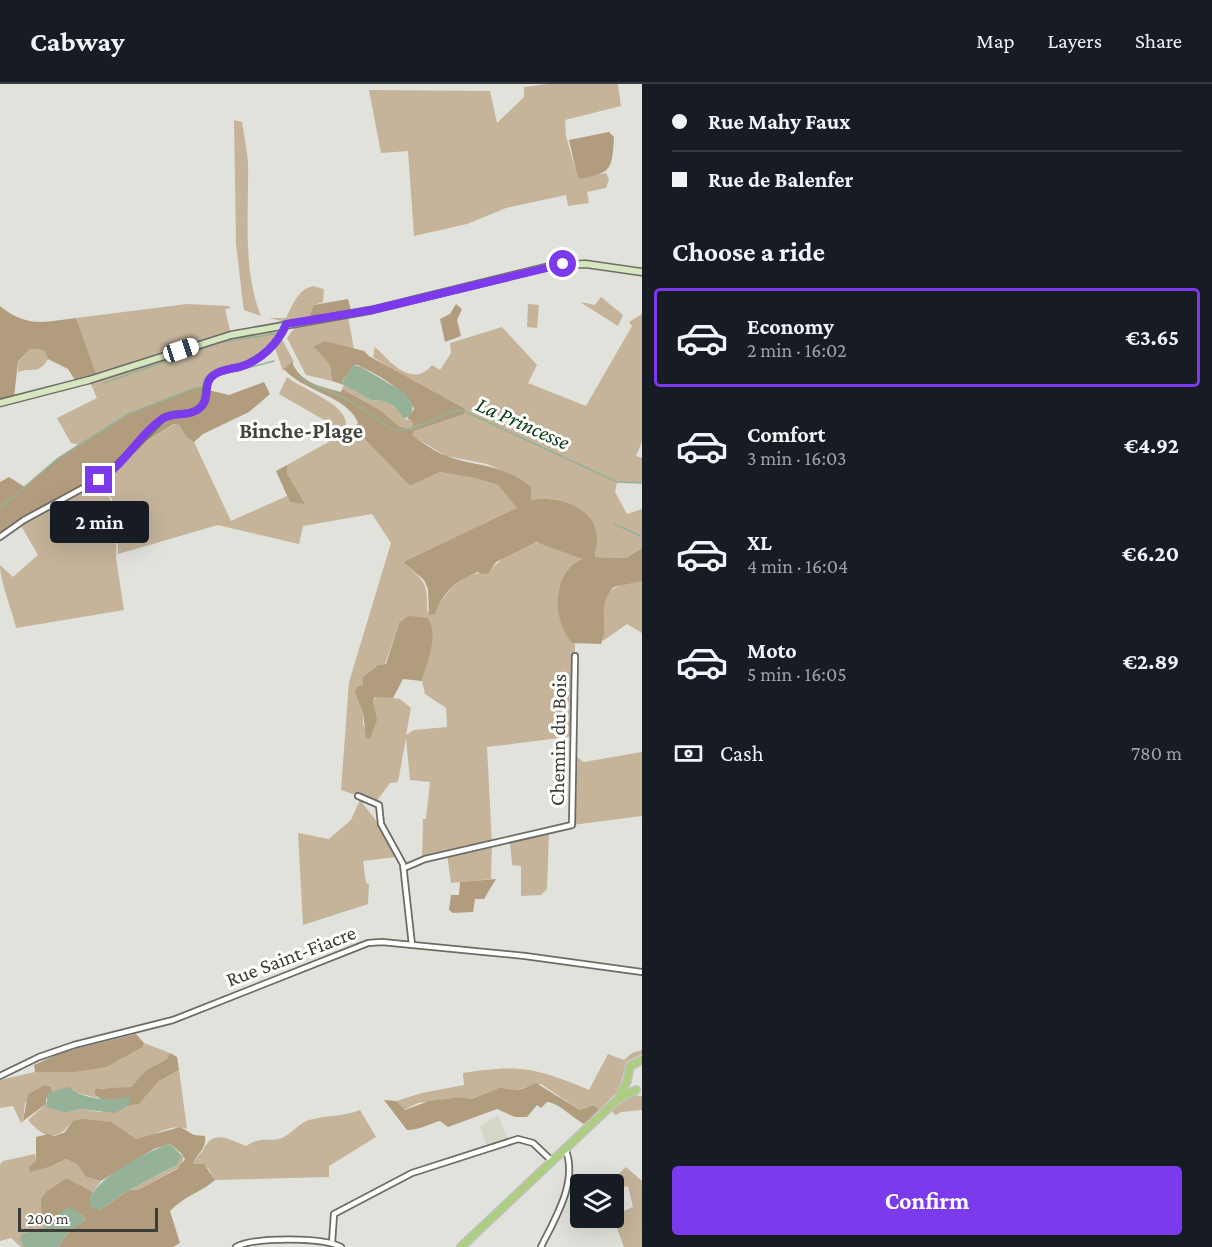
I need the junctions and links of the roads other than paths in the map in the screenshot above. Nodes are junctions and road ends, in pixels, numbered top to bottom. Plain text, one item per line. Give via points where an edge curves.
1 (642, 272) edge
2 (286, 324) junction
3 (0, 403) edge
4 (0, 537) edge
5 (575, 656) dead end
6 (358, 796) dead end
7 (404, 868) junction
8 (411, 945) junction
9 (642, 972) edge
10 (642, 1060) edge
11 (0, 1076) edge
12 (627, 1081) junction
13 (639, 1091) edge
14 (618, 1099) junction
15 (565, 1148) junction
16 (552, 1161) junction
17 (332, 1243) junction
18 (236, 1247) edge
19 (341, 1247) edge
20 (461, 1247) edge
21 (541, 1247) edge

1 - 2 street via 586,264 555,265 384,307
2 - 3 street via 203,342 89,380
2 - 4 street via 279,339 256,359 210,378 207,398 200,408 159,421 103,477
5 - 7 street, Chemin du Bois via 572,825 425,859
6 - 7 street via 379,805 381,824
7 - 8 street
8 - 9 street, Rue Saint-Fiacre
8 - 11 street, Rue Saint-Fiacre via 375,942 354,947 173,1020 74,1045
10 - 12 main road via 630,1066
12 - 13 main road
12 - 14 main road
13 - 14 main road
14 - 15 main road
15 - 16 main road
15 - 21 street via 566,1195
16 - 17 street via 533,1143 518,1139 412,1173 334,1214
16 - 20 main road
17 - 18 street via 261,1239
17 - 19 street

